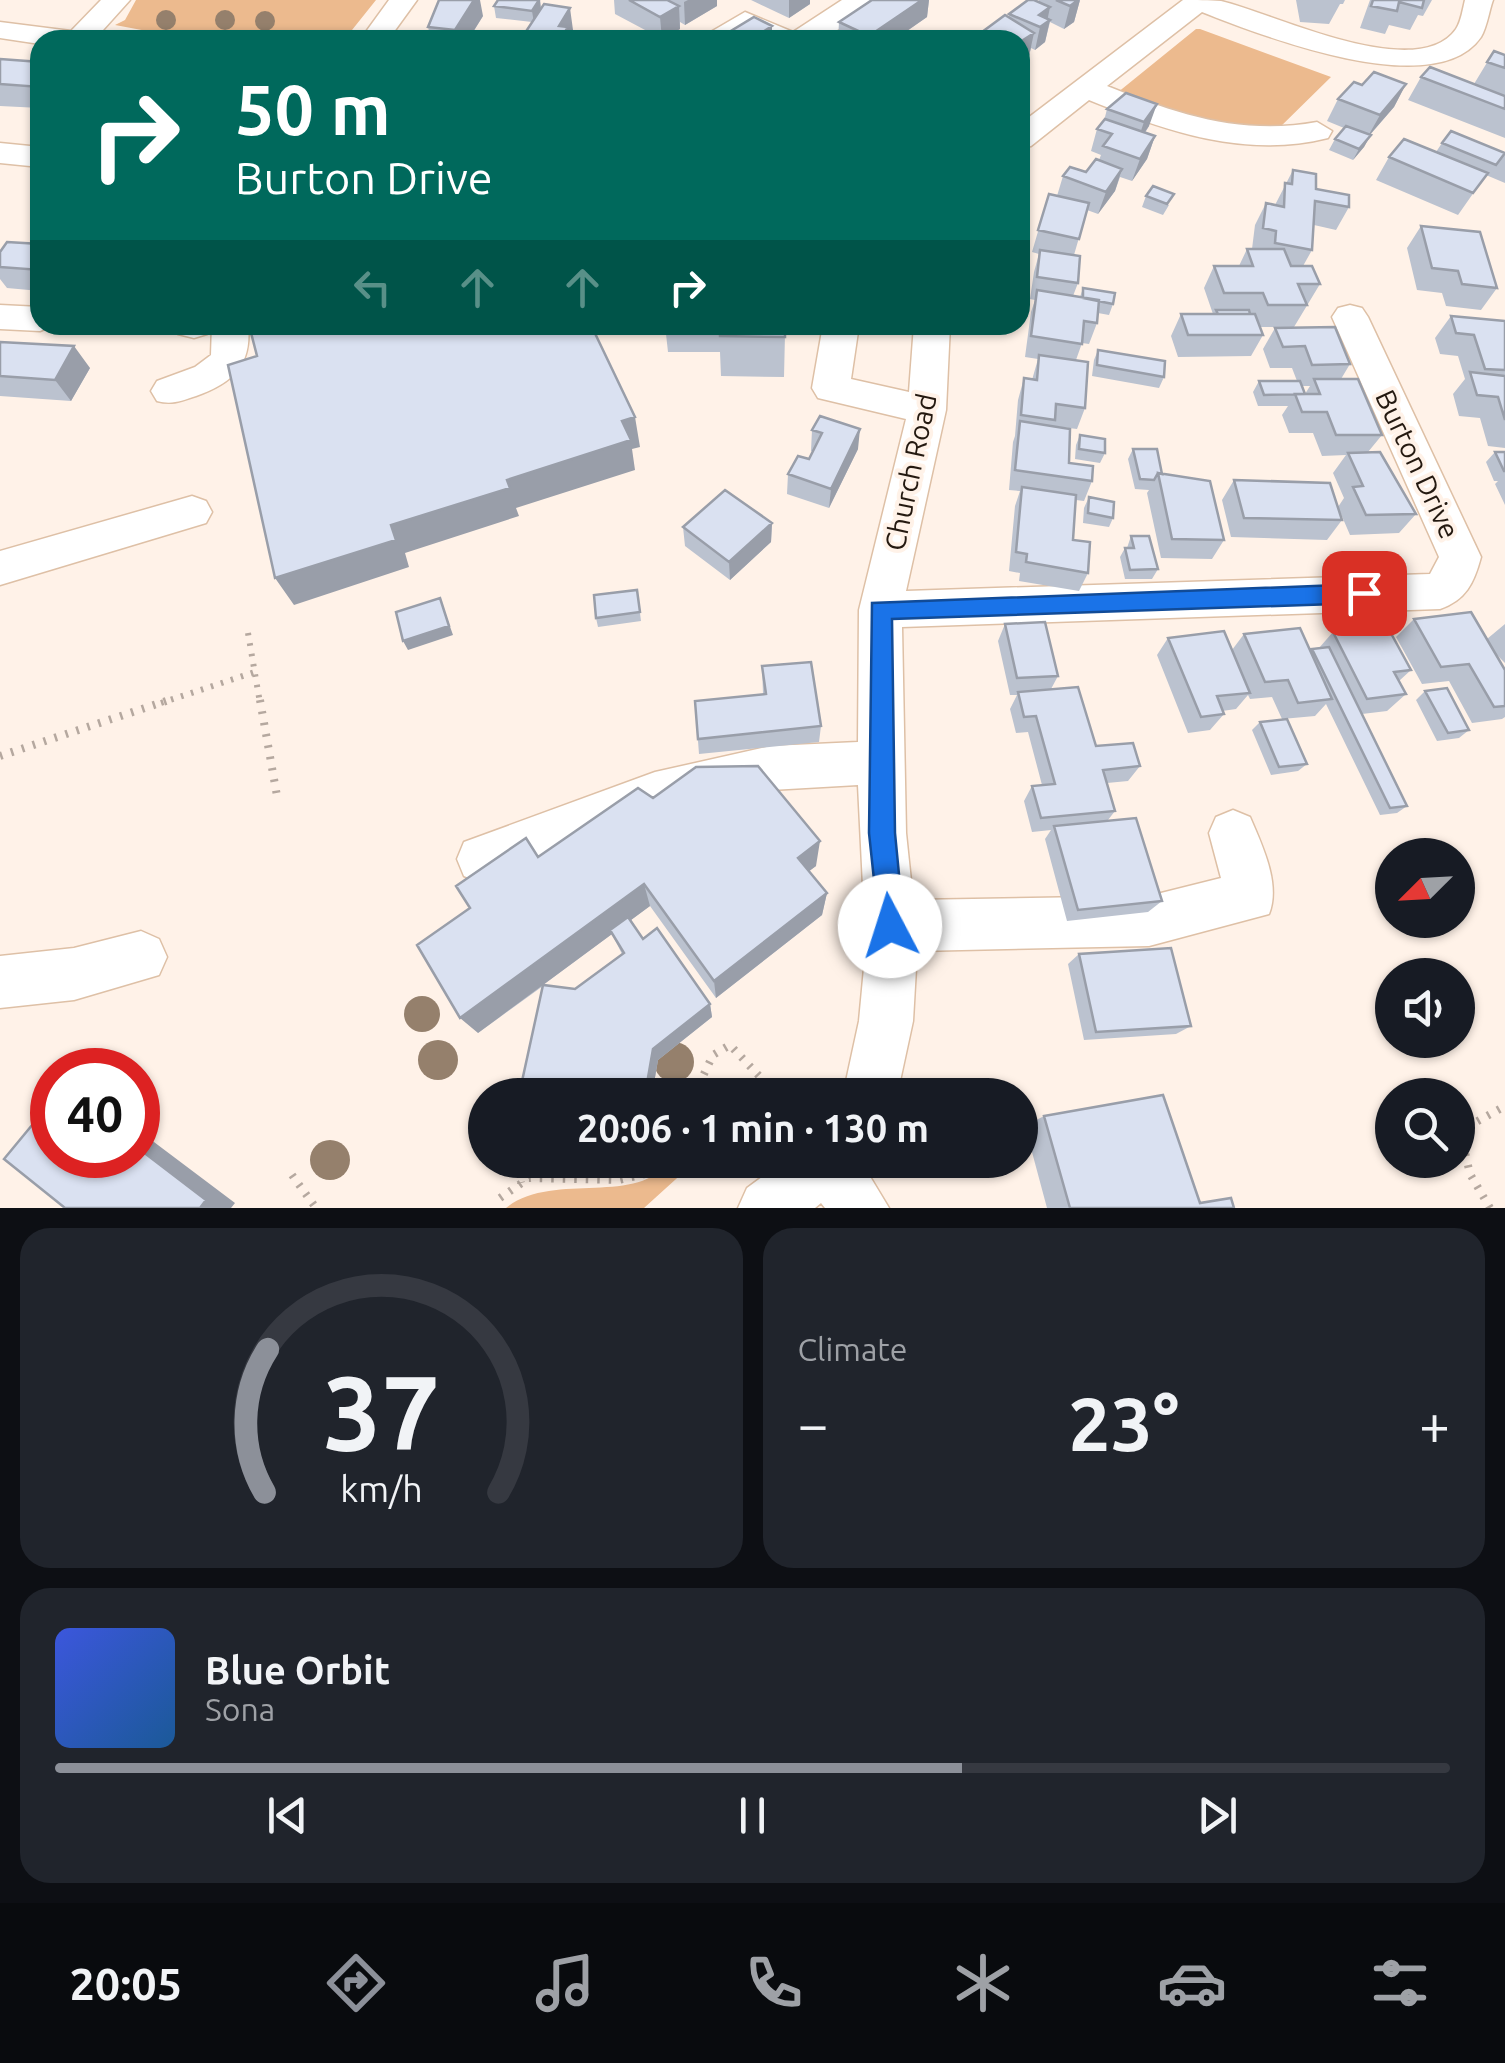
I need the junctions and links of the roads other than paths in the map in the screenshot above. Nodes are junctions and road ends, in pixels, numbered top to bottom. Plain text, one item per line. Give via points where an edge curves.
1 (116, 0) edge
2 (403, 0) edge
3 (860, 0) edge
4 (1480, 0) edge
5 (1199, 1) edge
6 (0, 30) edge
7 (86, 30) edge
8 (381, 30) edge
9 (728, 30) edge
10 (766, 30) edge
11 (816, 30) edge
12 (30, 34) edge
13 (1086, 88) junction
14 (1030, 131) edge
15 (1317, 132) dead end
16 (0, 153) edge
17 (30, 156) edge
18 (1350, 316) dead end
19 (0, 317) edge
20 (30, 318) edge
21 (232, 335) edge
22 (839, 335) edge
23 (932, 335) edge
24 (170, 392) dead end
25 (928, 410) junction
26 (192, 512) dead end
27 (0, 568) edge
28 (880, 610) junction
29 (881, 762) junction
30 (1233, 834) dead end
31 (482, 860) dead end
32 (890, 926) junction
33 (140, 958) dead end
34 (0, 982) edge
35 (874, 1078) edge
36 (840, 1178) edge
37 (767, 1208) edge

1 - 7 street
2 - 8 street
3 - 11 street
4 - 5 street via 1467,39 1386,57 1308,42
5 - 13 street
6 - 12 street
9 - 10 street via 745,20
13 - 14 street
13 - 15 street via 1222,132 1285,141
16 - 17 street
18 - 28 street, Burton Drive via 1460,557 1455,577 1440,590
19 - 20 street
21 - 24 street via 234,349 224,367
22 - 25 street via 831,388
23 - 25 street, Church Road
25 - 28 street, Church Road
26 - 27 street
28 - 29 street, Church Road
29 - 31 street via 771,768 655,794
29 - 32 street, Church Road
30 - 32 street via 1251,896 1150,920
32 - 35 street, Church Road via 886,1021
33 - 34 street
36 - 37 street

